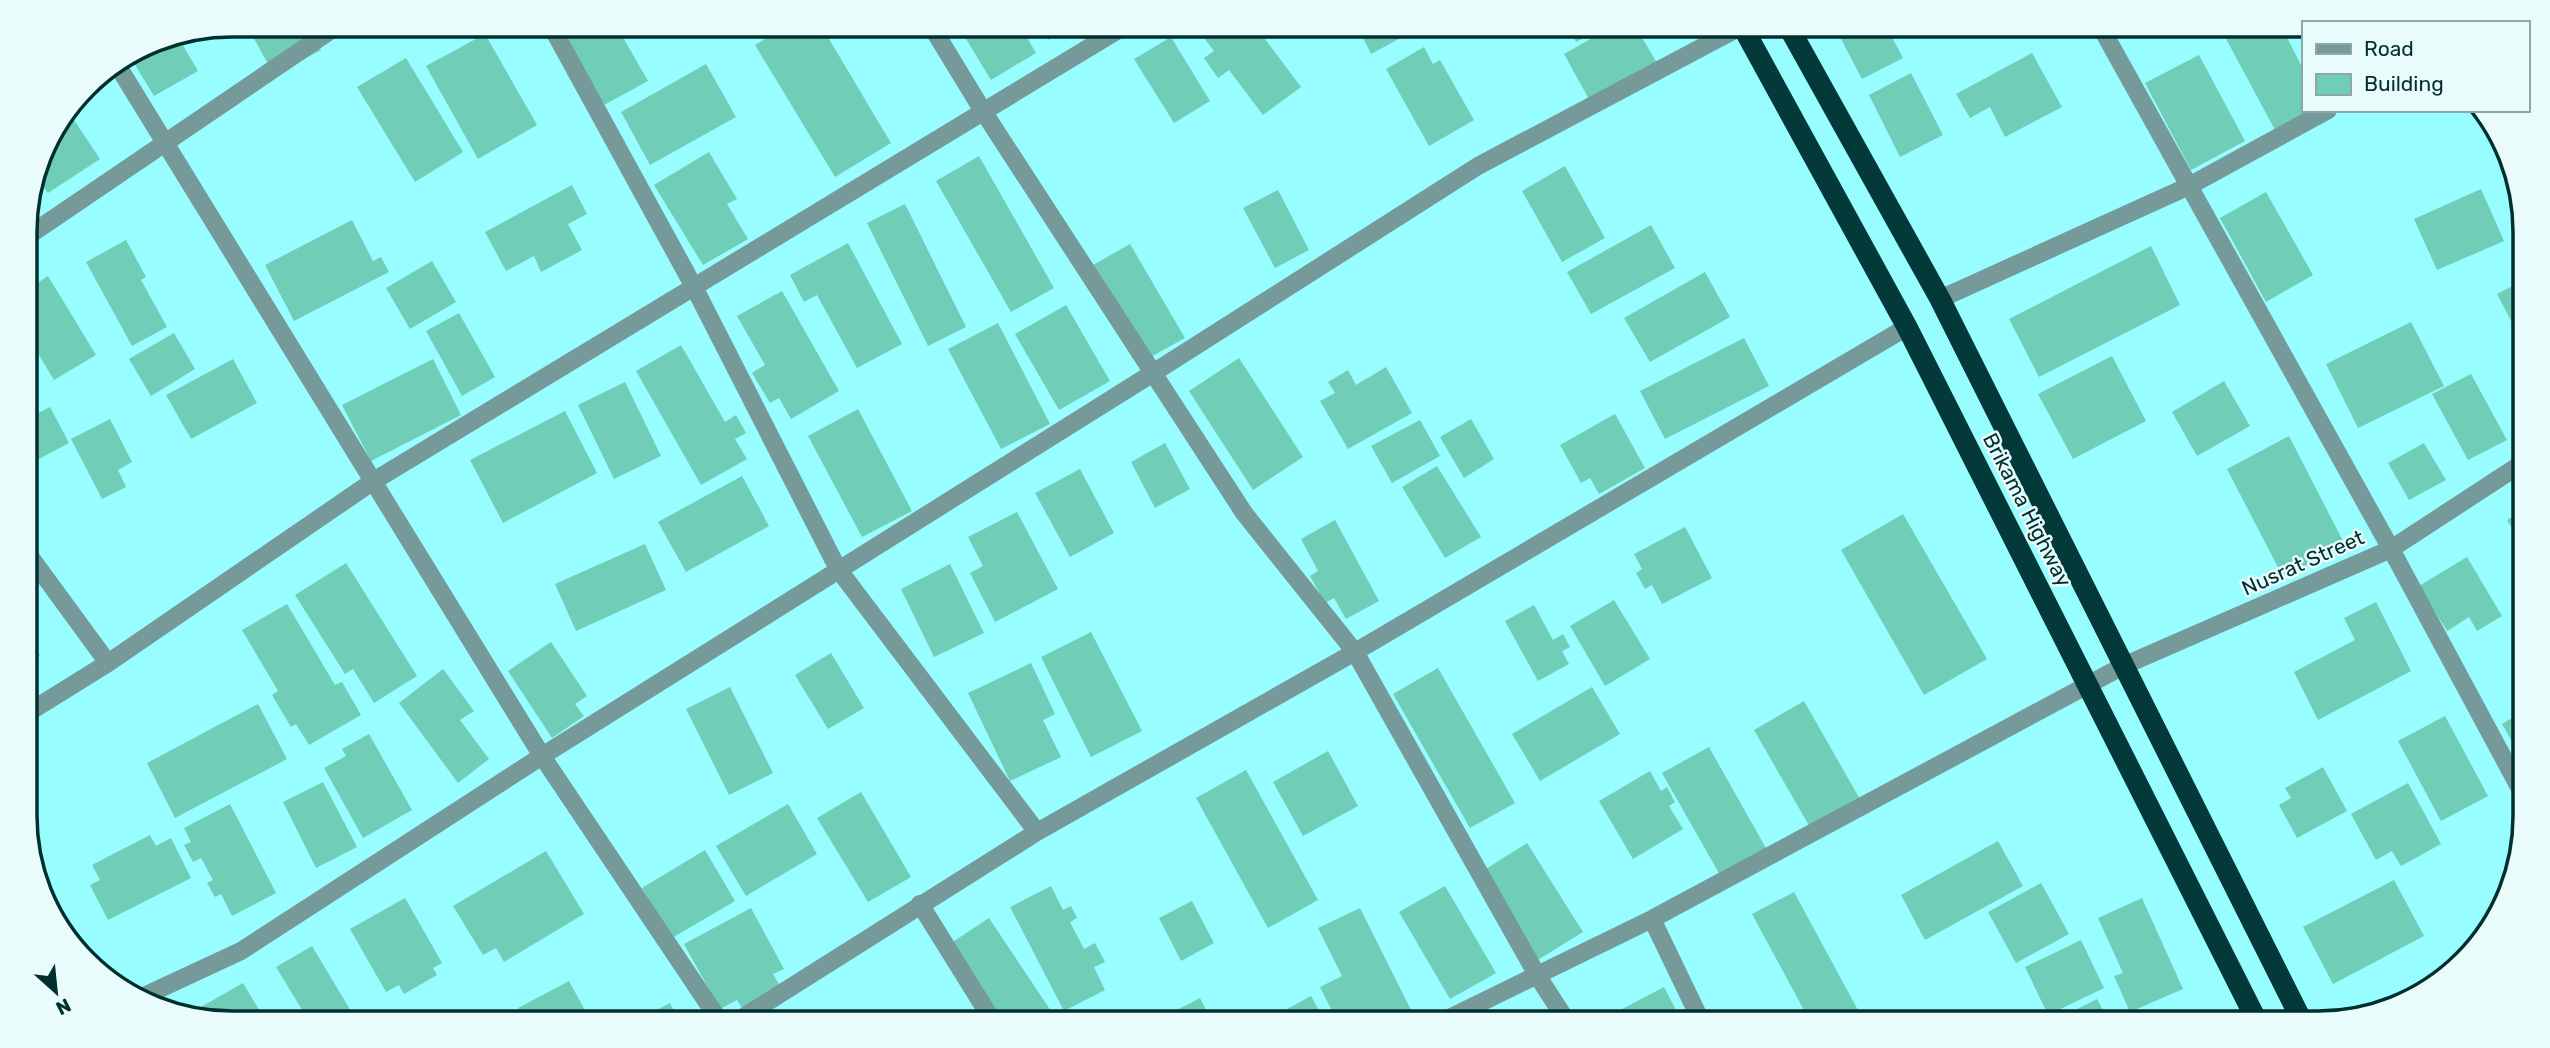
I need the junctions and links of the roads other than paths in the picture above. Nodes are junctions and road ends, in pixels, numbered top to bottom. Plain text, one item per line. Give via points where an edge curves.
1 (321, 37) edge
2 (557, 37) edge
3 (938, 37) edge
4 (1106, 37) edge
5 (1719, 37) edge
6 (1748, 37) edge
7 (1794, 37) edge
8 (2106, 37) edge
9 (121, 72) edge
10 (983, 111) junction
11 (2324, 112) edge
12 (165, 144) junction
13 (2189, 186) junction
14 (37, 230) edge
15 (694, 287) junction
16 (1940, 299) junction
17 (1907, 327) junction
18 (1153, 373) junction
19 (2513, 469) edge
20 (372, 482) junction
21 (2391, 549) junction
22 (37, 566) edge
23 (838, 569) junction
24 (1355, 652) junction
25 (108, 663) junction
26 (2123, 666) junction
27 (2088, 685) junction
28 (37, 707) edge
29 (542, 756) junction
30 (2513, 776) edge
31 (1037, 832) junction
32 (920, 904) junction
33 (1652, 919) junction
34 (1537, 975) junction
35 (150, 993) edge
36 (713, 1011) edge
37 (753, 1011) edge
38 (987, 1011) edge
39 (1464, 1011) edge
40 (1560, 1011) edge
41 (1696, 1011) edge
42 (2252, 1011) edge
43 (2297, 1011) edge

1 - 12 street
2 - 15 street
3 - 10 street
4 - 10 street
5 - 18 street via 1478,166
6 - 17 highway, Brikama Highway
7 - 16 highway, Brikama Highway
8 - 13 street
9 - 12 street
10 - 15 street
10 - 18 street
11 - 13 street
12 - 14 street
12 - 20 street
13 - 16 street
13 - 21 street
15 - 20 street
15 - 23 street
16 - 26 highway, Brikama Highway
17 - 24 street
17 - 27 highway, Brikama Highway
18 - 23 street
18 - 24 street via 1244,513
19 - 21 street, Nusrat Street
20 - 25 street
20 - 29 street
21 - 26 street, Nusrat Street
21 - 30 street
22 - 25 street
23 - 29 street
23 - 31 street
24 - 31 street
24 - 34 street
25 - 28 street
26 - 27 street, Nusrat Street
26 - 43 highway, Brikama Highway
27 - 33 street, Nusrat Street
27 - 42 highway, Brikama Highway
29 - 35 street via 241,951
29 - 36 street
31 - 32 street
32 - 37 street
32 - 38 street
33 - 34 street, Nusrat Street
33 - 41 street
34 - 39 street, Nusrat Street
34 - 40 street

